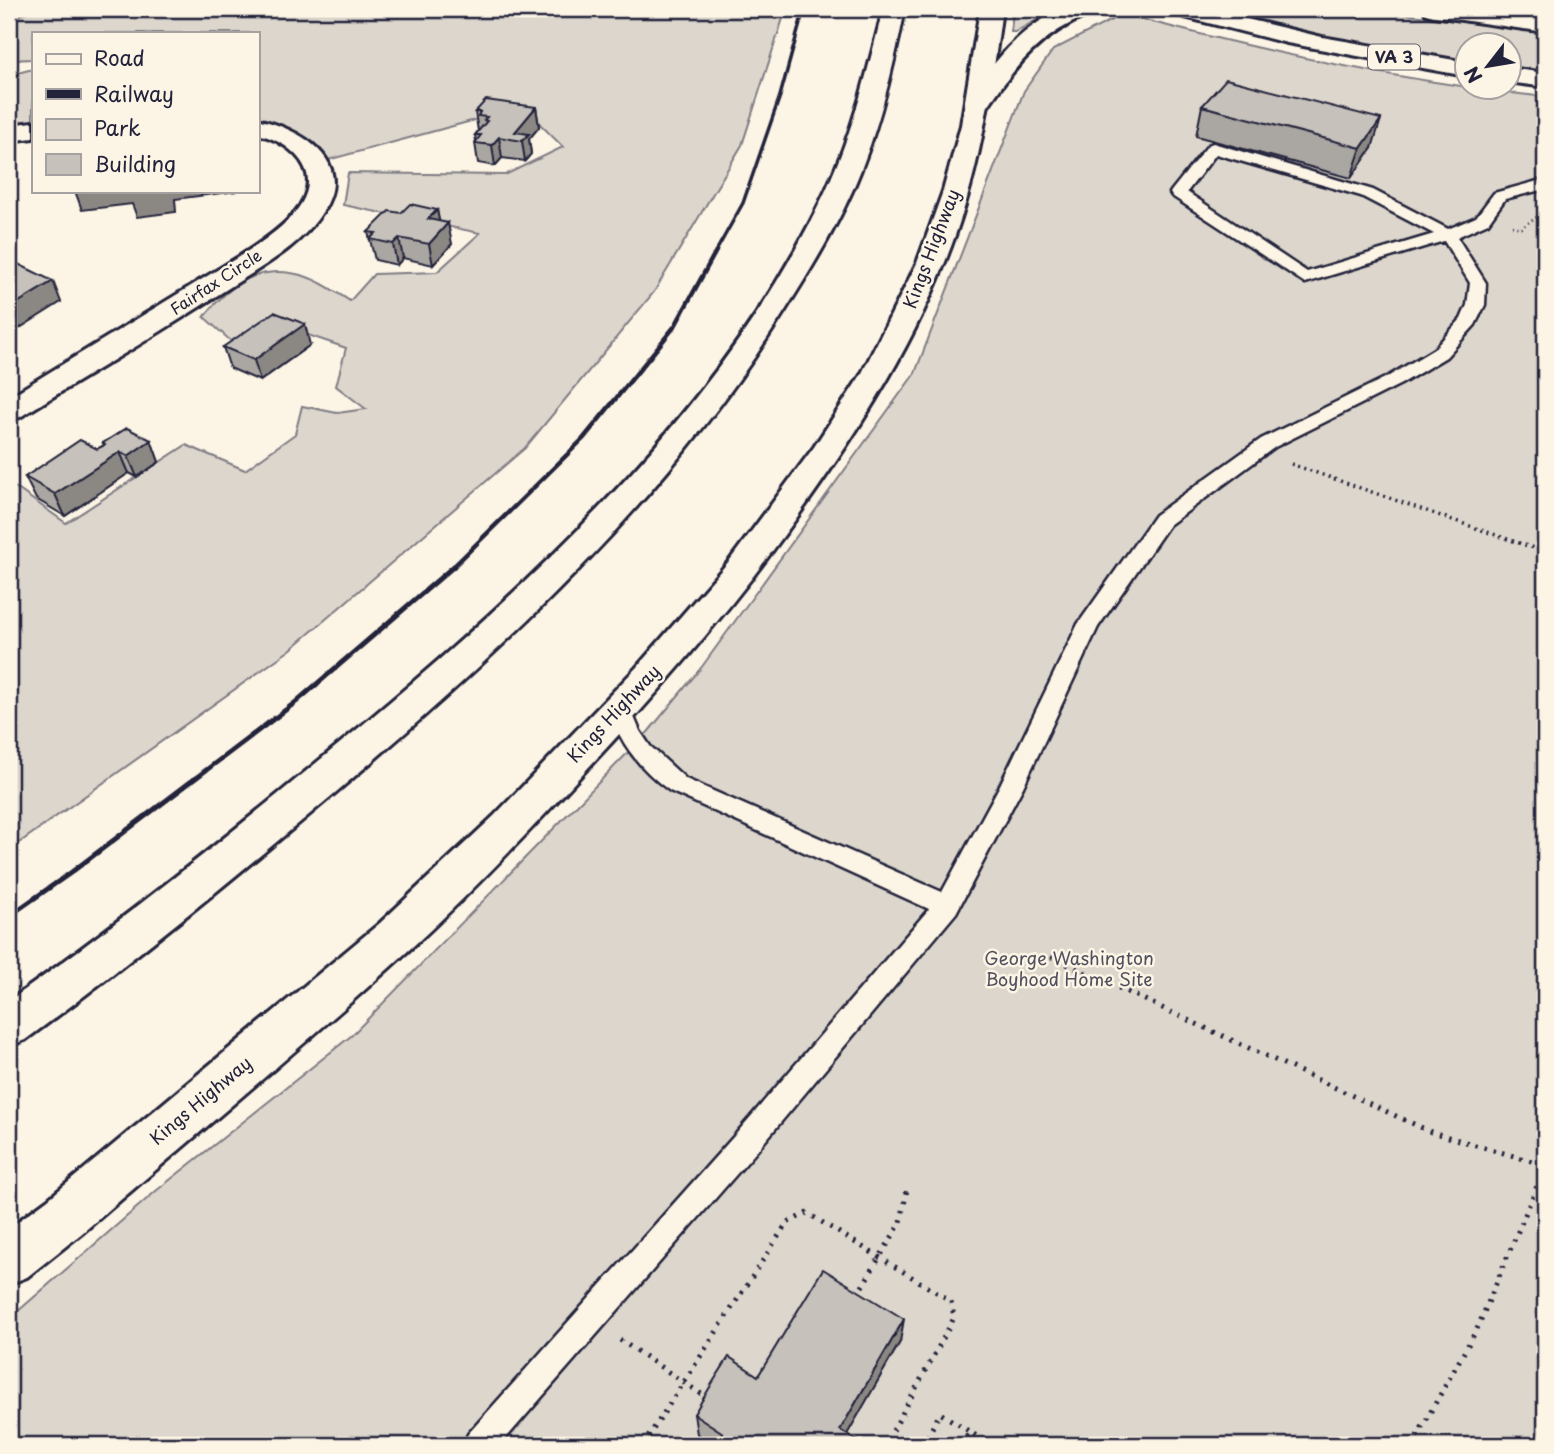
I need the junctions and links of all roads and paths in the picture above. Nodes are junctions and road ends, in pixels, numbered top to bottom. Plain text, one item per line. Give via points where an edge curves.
1 (894, 9) edge
2 (991, 9) edge
3 (1083, 9) edge
4 (1181, 9) edge
5 (1434, 9) edge
6 (1519, 9) edge
7 (1545, 13) edge
8 (1545, 25) edge
9 (1452, 67) edge
10 (1522, 77) edge
11 (1545, 80) edge
12 (977, 104) junction
13 (259, 127) edge
14 (32, 130) edge
15 (9, 133) edge
16 (1545, 184) edge
17 (1544, 213) edge
18 (1521, 228) dead end
19 (1448, 235) junction
20 (1545, 405) edge
21 (9, 410) edge
22 (1256, 452) junction
23 (1545, 475) edge
24 (1545, 552) edge
25 (620, 709) junction
26 (947, 906) junction
27 (1051, 957) dead end
28 (9, 1026) edge
29 (1545, 1166) edge
30 (906, 1189) dead end
31 (880, 1256) junction
32 (9, 1259) edge
33 (855, 1299) edge
34 (588, 1319) junction
35 (683, 1383) junction
36 (715, 1403) edge
37 (969, 1431) junction
38 (479, 1445) edge
39 (643, 1445) edge
40 (885, 1445) edge
41 (923, 1445) edge
42 (962, 1445) edge
43 (991, 1445) edge
44 (1412, 1445) edge

1 - 28 main road via 850,165 810,247 754,340 691,423 611,514 511,614 372,740 200,880
2 - 12 main road, Kings Highway
3 - 12 main road via 1032,34 1009,57
4 - 9 main road, VA 3 via 1322,46
5 - 8 main road
6 - 7 main road
10 - 11 main road
12 - 25 main road, Kings Highway via 956,191 931,263 876,375 826,454 742,568
13 - 21 main road, Fairfax Circle via 304,146 321,172 321,192 297,227
14 - 15 main road
16 - 19 lane via 1496,197 1482,220
17 - 18 path
19 - 19 lane via 1305,278 1178,193 1213,148 1367,193
19 - 22 lane via 1478,283 1476,305 1455,339 1395,380
20 - 23 path via 1541,463
22 - 24 path
22 - 26 lane via 1162,520 1089,624 1011,787
25 - 26 lane via 636,748 678,785
25 - 32 main road, Kings Highway via 509,827 395,936
26 - 34 lane via 745,1144
27 - 29 path via 1431,1132
29 - 44 path via 1477,1329
30 - 31 path via 901,1222
31 - 33 path
31 - 35 path via 814,1216 807,1213 792,1218
31 - 40 path via 946,1296 954,1317
34 - 35 path
34 - 38 lane
35 - 36 path
35 - 39 path
37 - 41 path via 940,1413
37 - 42 path
37 - 43 path

